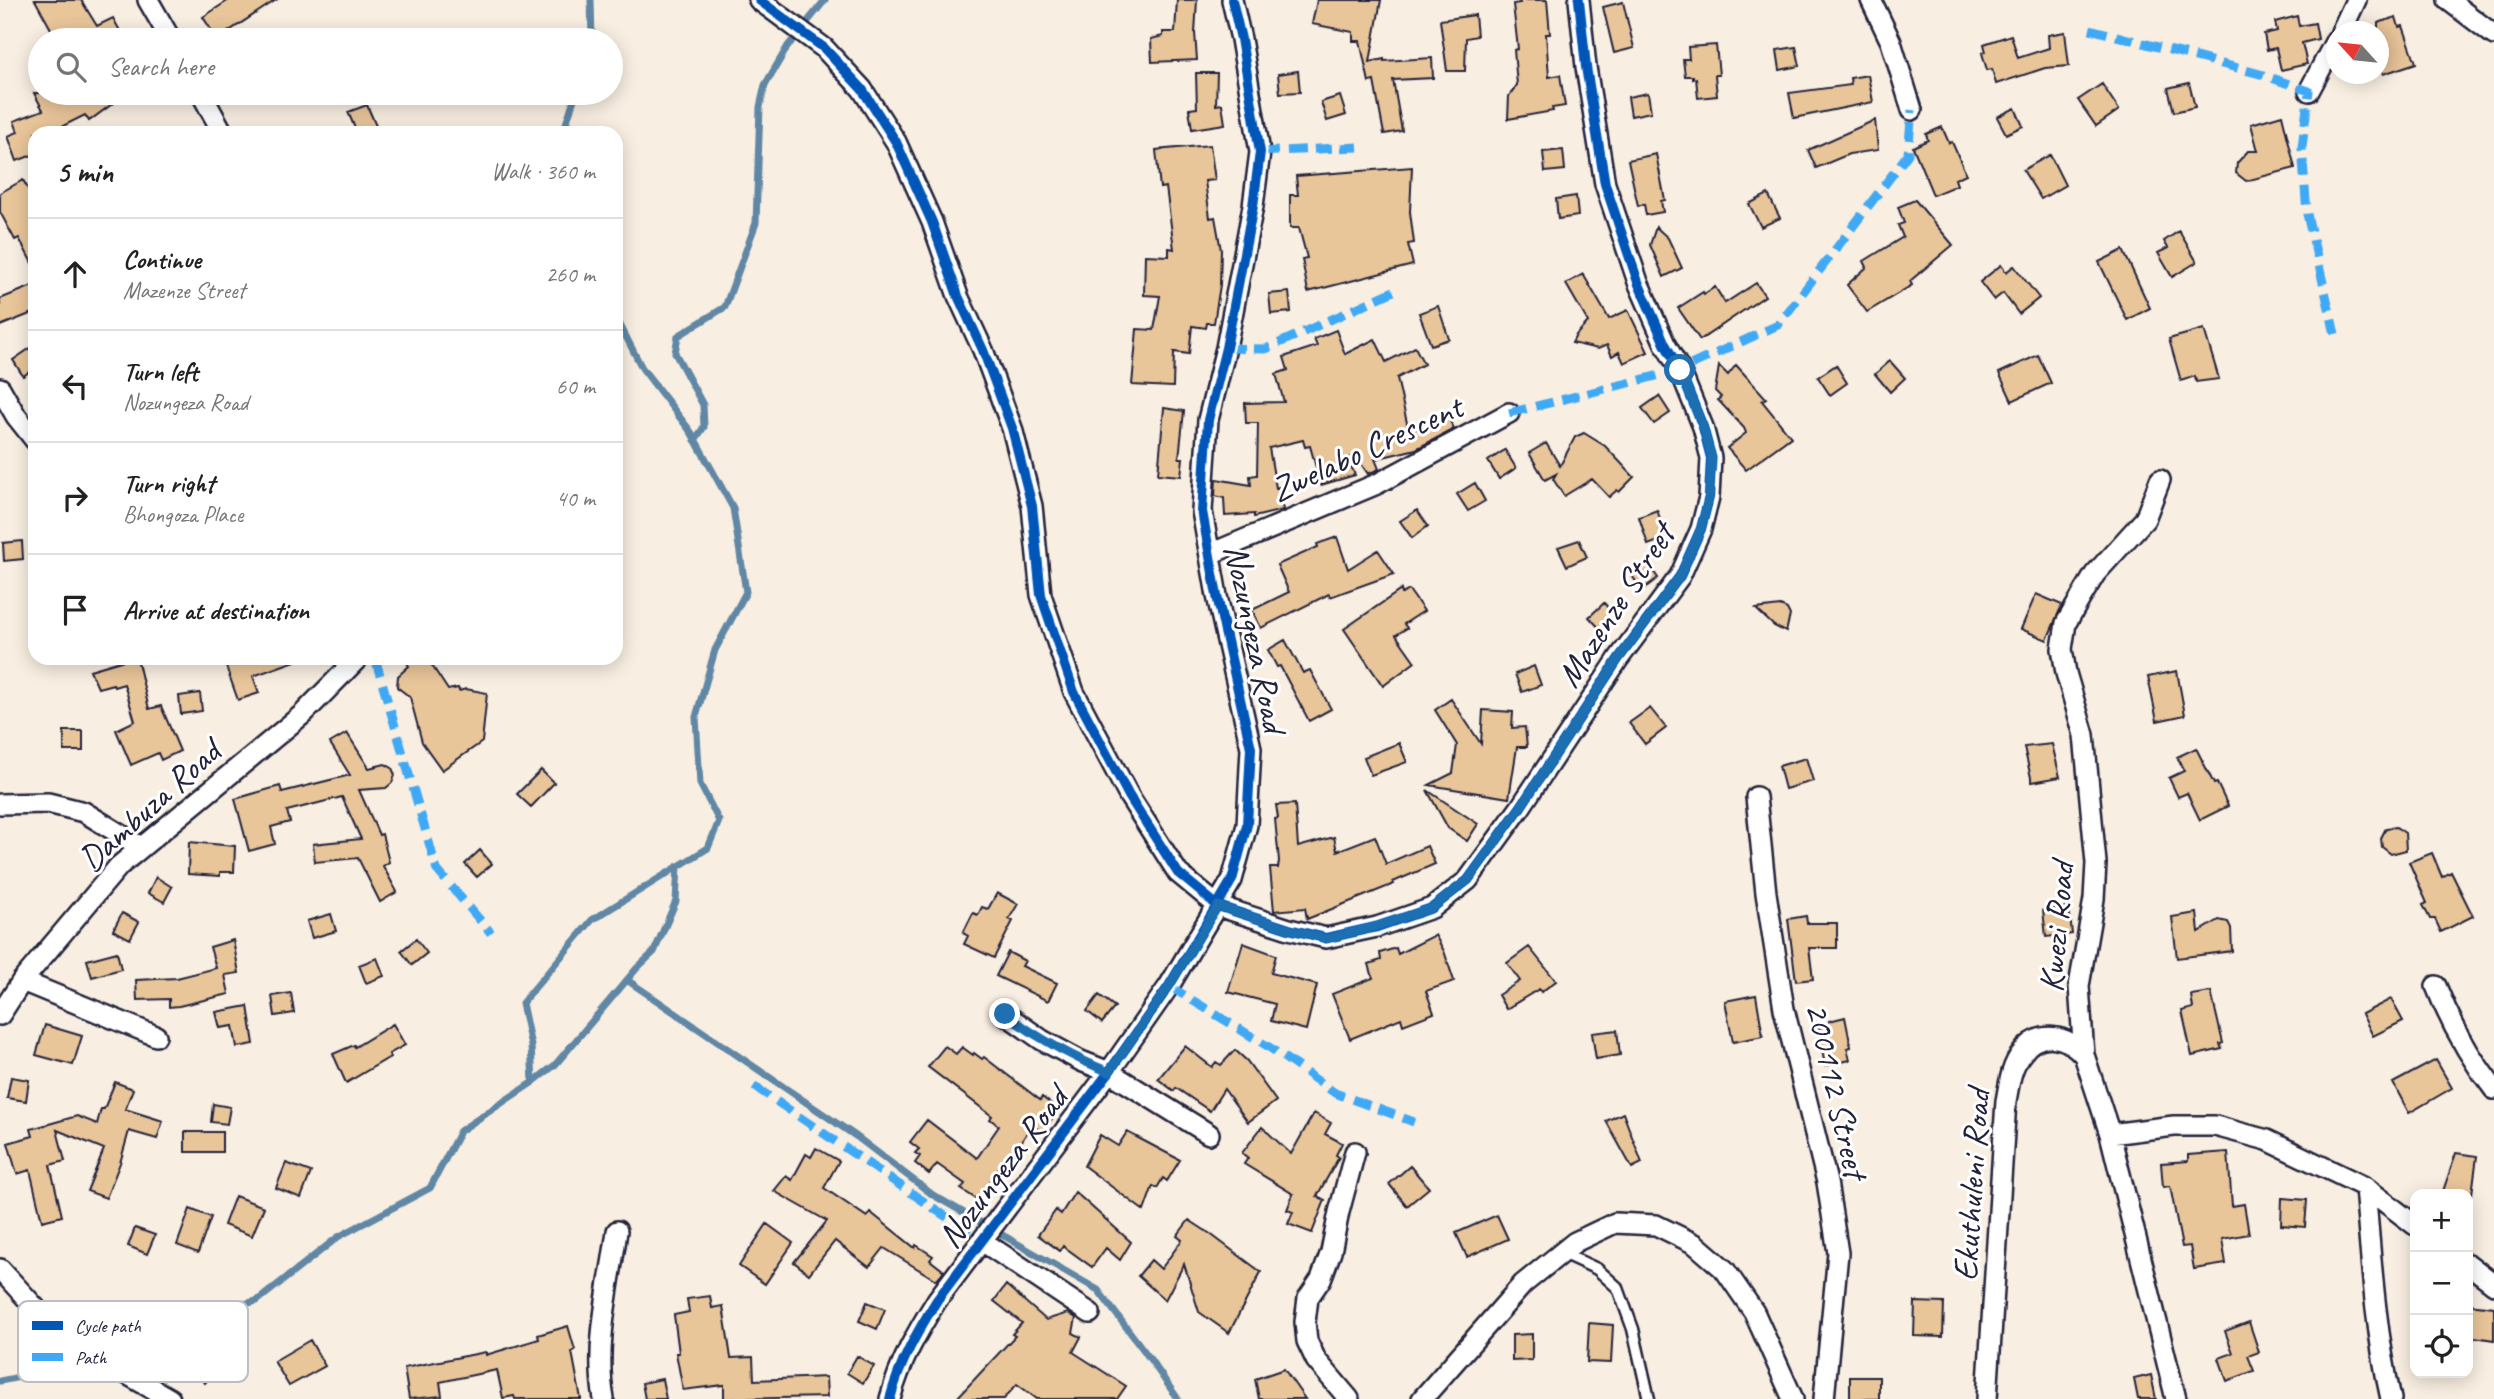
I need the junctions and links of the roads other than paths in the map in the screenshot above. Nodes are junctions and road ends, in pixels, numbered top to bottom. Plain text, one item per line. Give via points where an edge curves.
1 (148, 0) edge
2 (759, 0) edge
3 (1232, 0) edge
4 (1579, 0) edge
5 (1871, 0) edge
6 (2356, 0) edge
7 (2448, 0) edge
8 (2346, 21) edge
9 (164, 28) edge
10 (2494, 36) edge
11 (2326, 59) edge
12 (2309, 91) dead end
13 (208, 105) edge
14 (1912, 110) dead end
15 (219, 126) edge
16 (0, 388) edge
17 (1510, 413) dead end
18 (28, 431) edge
19 (2160, 480) dead end
20 (1210, 554) junction
21 (351, 665) edge
22 (1756, 797) dead end
23 (0, 804) edge
24 (141, 847) junction
25 (1218, 906) junction
26 (22, 981) junction
27 (2436, 986) dead end
28 (1005, 1014) dead end
29 (0, 1015) edge
30 (156, 1036) dead end
31 (2084, 1055) junction
32 (1109, 1072) junction
33 (2494, 1090) edge
34 (1209, 1134) dead end
35 (2110, 1134) junction
36 (1355, 1152) dead end
37 (2365, 1186) junction
38 (2410, 1220) edge
39 (617, 1231) dead end
40 (982, 1241) junction
41 (1562, 1253) junction
42 (2473, 1268) edge
43 (0, 1269) edge
44 (2494, 1284) edge
45 (29, 1301) edge
46 (1090, 1313) dead end
47 (141, 1382) edge
48 (170, 1399) edge
49 (604, 1399) edge
50 (890, 1399) edge
51 (1349, 1399) edge
52 (1422, 1399) edge
53 (1649, 1399) edge
54 (1793, 1399) edge
55 (1824, 1399) edge
56 (1987, 1399) edge
57 (2176, 1399) edge
58 (2391, 1399) edge

1 - 9 street
2 - 25 street via 824,48 862,89 896,142 1012,428 1032,506 1041,595 1074,692 1129,796 1178,873
3 - 20 street, Nozungeza Road via 1260,152 1226,348 1208,420 1202,512
4 - 25 street, Mazenze Street via 1605,184 1638,282 1680,370 1712,458 1701,528 1680,576 1468,880 1432,908 1326,939
5 - 14 street via 1891,42
6 - 8 street
7 - 10 street
11 - 12 street
13 - 15 street
16 - 18 street
17 - 20 street, Zwelabo Crescent via 1377,484
19 - 31 street, Kwezi Road via 2145,519 2095,575 2066,623 2062,649 2084,735 2096,863 2079,986
20 - 25 street, Nozungeza Road via 1251,748 1247,825 1232,880
21 - 24 street, Dambuza Road via 303,714
22 - 55 street, 200112 Street via 1784,1009 1827,1182 1838,1253
23 - 24 street via 48,803 84,812
24 - 26 street, Dambuza Road via 119,866
25 - 32 street, Nozungeza Road
26 - 29 street, Dambuza Road
26 - 30 street
27 - 33 street via 2465,1049
28 - 32 street via 1042,1040
31 - 35 street, Kwezi Road
31 - 56 street, Ekuthuleni Road via 2075,1044 2048,1037 2022,1052 2012,1071 2006,1101
32 - 34 street, Nozungeza Road
32 - 40 street, Nozungeza Road
35 - 37 street via 2215,1126 2267,1140
35 - 57 street, Kwezi Road
36 - 51 street via 1331,1252 1308,1298 1305,1322 1316,1360
37 - 38 street
37 - 58 street via 2372,1292
39 - 49 street via 604,1316
40 - 46 street, Nozungeza Road
40 - 50 street, Nozungeza Road via 912,1340
41 - 52 street via 1524,1284
41 - 53 lane via 1597,1269 1618,1288
41 - 54 street via 1615,1223 1656,1226 1695,1244 1725,1270 1754,1312
42 - 44 street
43 - 45 street
47 - 48 street

